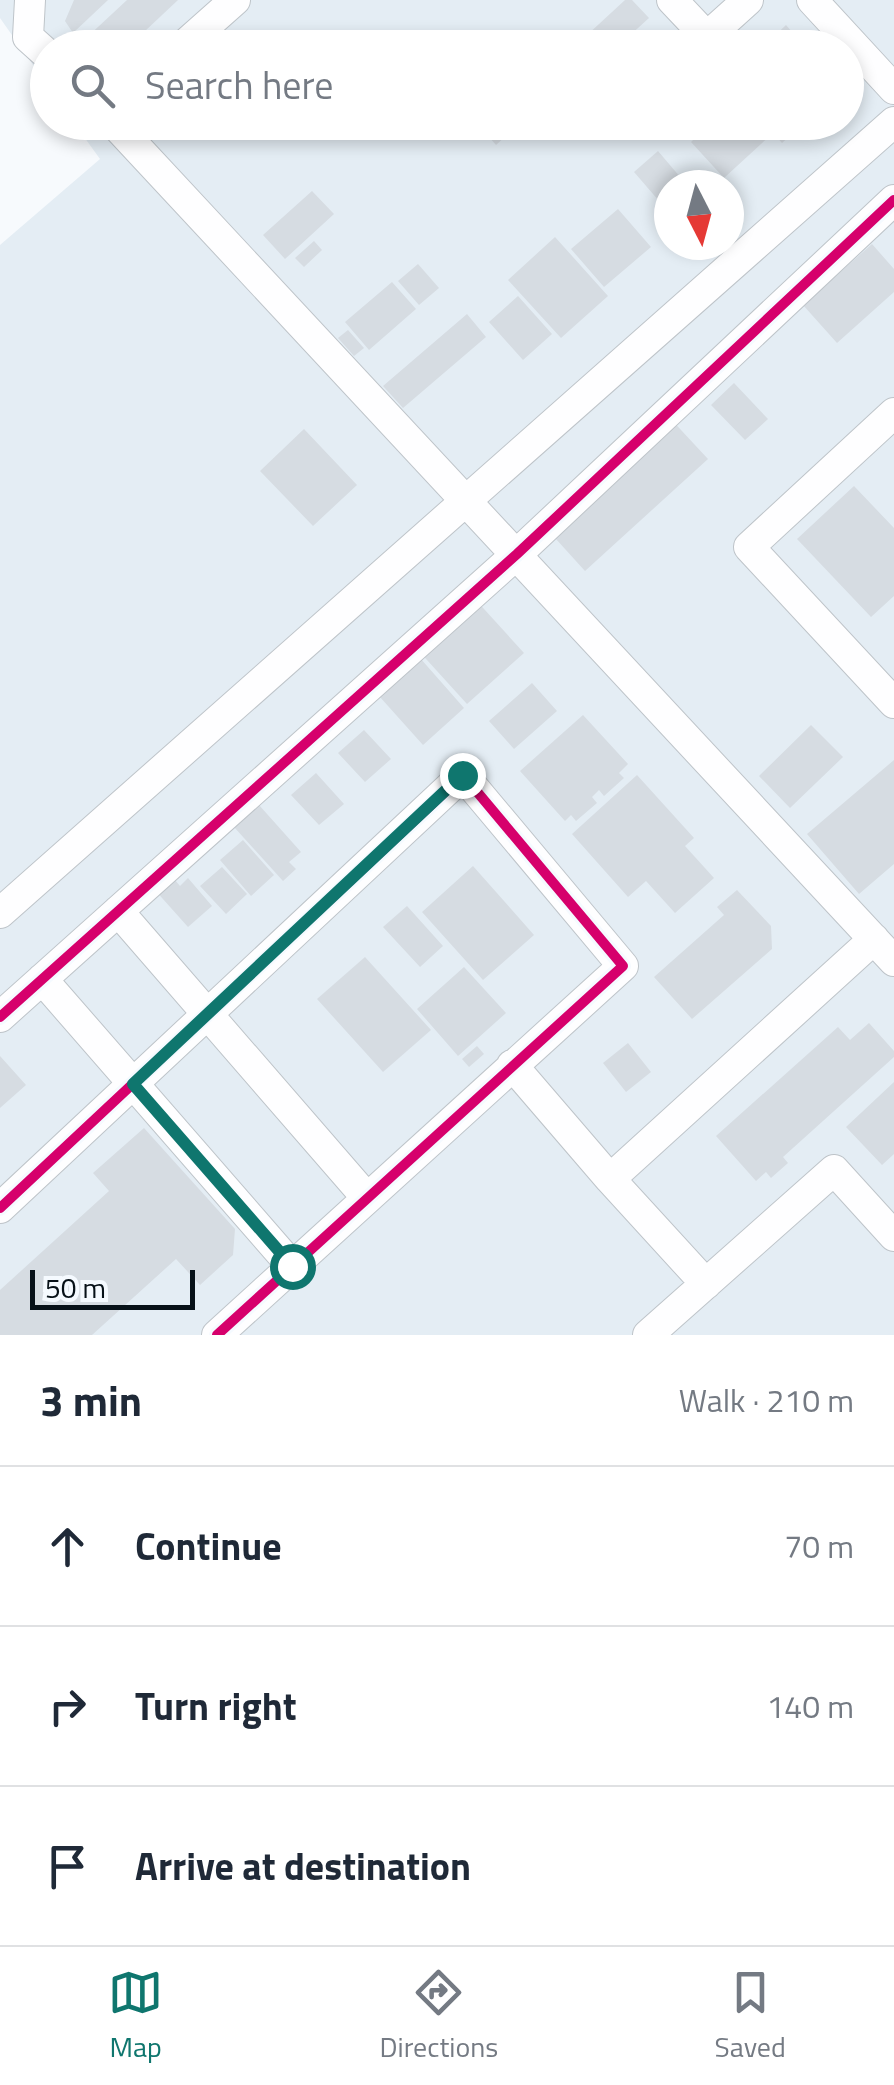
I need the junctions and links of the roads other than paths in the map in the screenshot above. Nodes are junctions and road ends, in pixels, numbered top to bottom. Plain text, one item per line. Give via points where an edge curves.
1 (30, 0) edge
2 (234, 0) edge
3 (672, 0) edge
4 (748, 0) edge
5 (812, 0) edge
6 (201, 30) edge
7 (700, 30) edge
8 (716, 30) edge
9 (840, 30) edge
10 (30, 39) edge
11 (864, 56) edge
12 (894, 89) edge
13 (894, 122) edge
14 (130, 140) edge
15 (894, 200) edge
16 (894, 413) edge
17 (465, 498) junction
18 (517, 554) junction
19 (894, 704) edge
20 (118, 911) junction
21 (0, 913) edge
22 (884, 950) edge
23 (42, 979) junction
24 (208, 1014) junction
25 (0, 1017) edge
26 (512, 1065) junction
27 (133, 1084) junction
28 (610, 1179) junction
29 (367, 1198) junction
30 (0, 1208) edge
31 (894, 1236) edge
32 (292, 1266) junction
33 (706, 1284) junction
34 (217, 1335) edge
35 (648, 1335) edge

1 - 10 street
2 - 6 street
3 - 7 street
4 - 8 street
5 - 9 street
11 - 12 street
13 - 17 street
14 - 17 street
15 - 18 street
16 - 19 street via 749,546
17 - 18 street
17 - 21 street
18 - 20 street
18 - 22 street
20 - 23 street
20 - 24 street
22 - 28 street
23 - 25 street
23 - 27 street
24 - 26 street via 462,775 624,966
24 - 27 street
24 - 29 street
26 - 28 street
26 - 29 street
27 - 30 street
27 - 32 street
28 - 33 street
29 - 32 street
31 - 33 street via 834,1170
32 - 34 street
33 - 35 street

